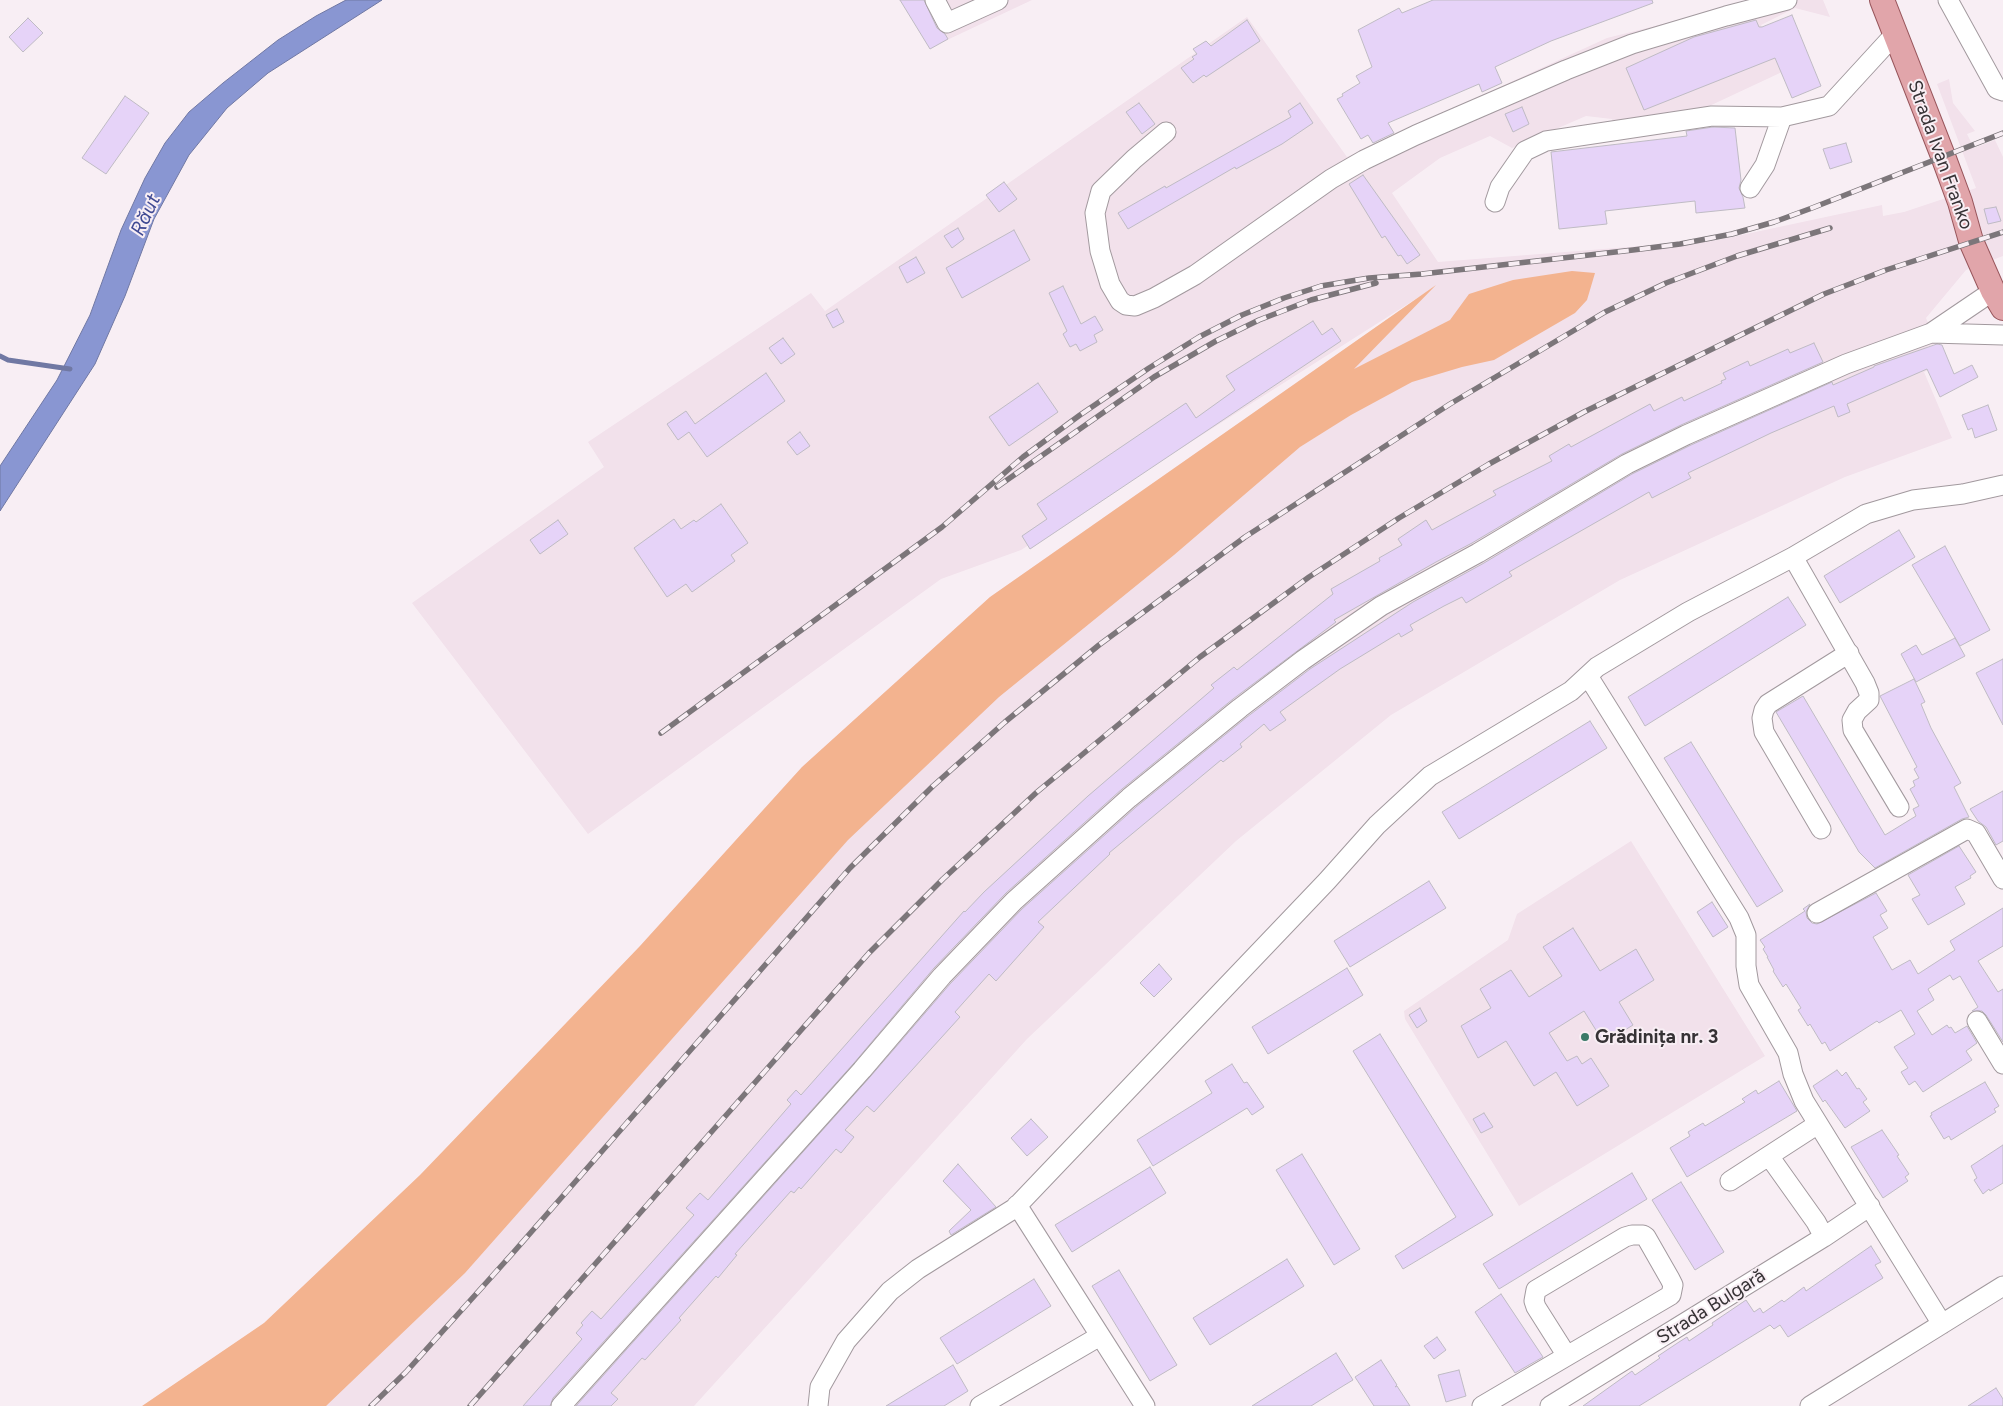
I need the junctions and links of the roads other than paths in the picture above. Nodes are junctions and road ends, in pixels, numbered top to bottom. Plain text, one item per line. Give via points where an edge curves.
1 (935, 0) edge
2 (998, 0) edge
3 (1787, 0) edge
4 (1882, 0) edge
5 (1948, 0) edge
6 (1895, 34) junction
7 (2003, 91) edge
8 (1782, 117) junction
9 (1166, 132) dead end
10 (1750, 188) dead end
11 (1495, 202) dead end
12 (1998, 299) edge
13 (1931, 333) junction
14 (2003, 335) edge
15 (2003, 485) edge
16 (1793, 557) junction
17 (1849, 653) junction
18 (1588, 676) junction
19 (1899, 806) dead end
20 (1821, 829) dead end
21 (2003, 879) edge
22 (1817, 912) dead end
23 (1977, 1021) dead end
24 (2003, 1064) edge
25 (1818, 1124) junction
26 (1769, 1156) junction
27 (1730, 1181) dead end
28 (1017, 1206) junction
29 (1870, 1206) junction
30 (1824, 1237) junction
31 (2002, 1288) edge
32 (1942, 1324) junction
33 (1100, 1336) junction
34 (1567, 1356) junction
35 (561, 1406) edge
36 (818, 1406) edge
37 (980, 1406) edge
38 (1145, 1406) edge
39 (1482, 1406) edge
40 (1550, 1406) edge
41 (1810, 1406) edge

1 - 2 street via 947,23
3 - 9 street via 1632,44 1416,135 1330,179 1195,275 1154,298 1135,306 1126,305 1110,284 1100,251 1095,213 1101,191
4 - 6 main road, Strada Ivan Franko
5 - 7 street via 1997,89
6 - 8 street via 1829,106
6 - 12 main road, Strada Ivan Franko via 1972,240
8 - 10 street via 1765,165
8 - 11 street via 1712,116 1546,141 1525,151 1500,187
12 - 13 street
13 - 14 street
13 - 35 street via 1846,364 1627,464 1478,553 1381,606 1240,708 1129,798 1014,902 942,976
15 - 16 street via 1890,505 1866,514
16 - 17 street
16 - 18 street via 1688,612 1597,667
17 - 19 street via 1869,693 1869,700 1852,720 1853,730
17 - 20 street via 1768,704 1762,718 1764,732
18 - 25 street via 1743,926 1749,985 1783,1042 1804,1101
18 - 28 street via 1571,691 1430,776 1401,802
21 - 22 street via 1976,833 1967,829
23 - 24 street
25 - 26 street
25 - 29 street
26 - 27 street
26 - 30 street
28 - 33 street
28 - 36 street via 918,1269 890,1291 846,1341 820,1387
29 - 30 street, Strada Bulgară
29 - 32 street
30 - 40 street, Strada Bulgară
31 - 32 street
32 - 41 street
33 - 37 street
33 - 38 street
34 - 34 street via 1536,1307 1536,1290 1625,1237 1643,1235 1670,1279 1671,1294
34 - 39 street

